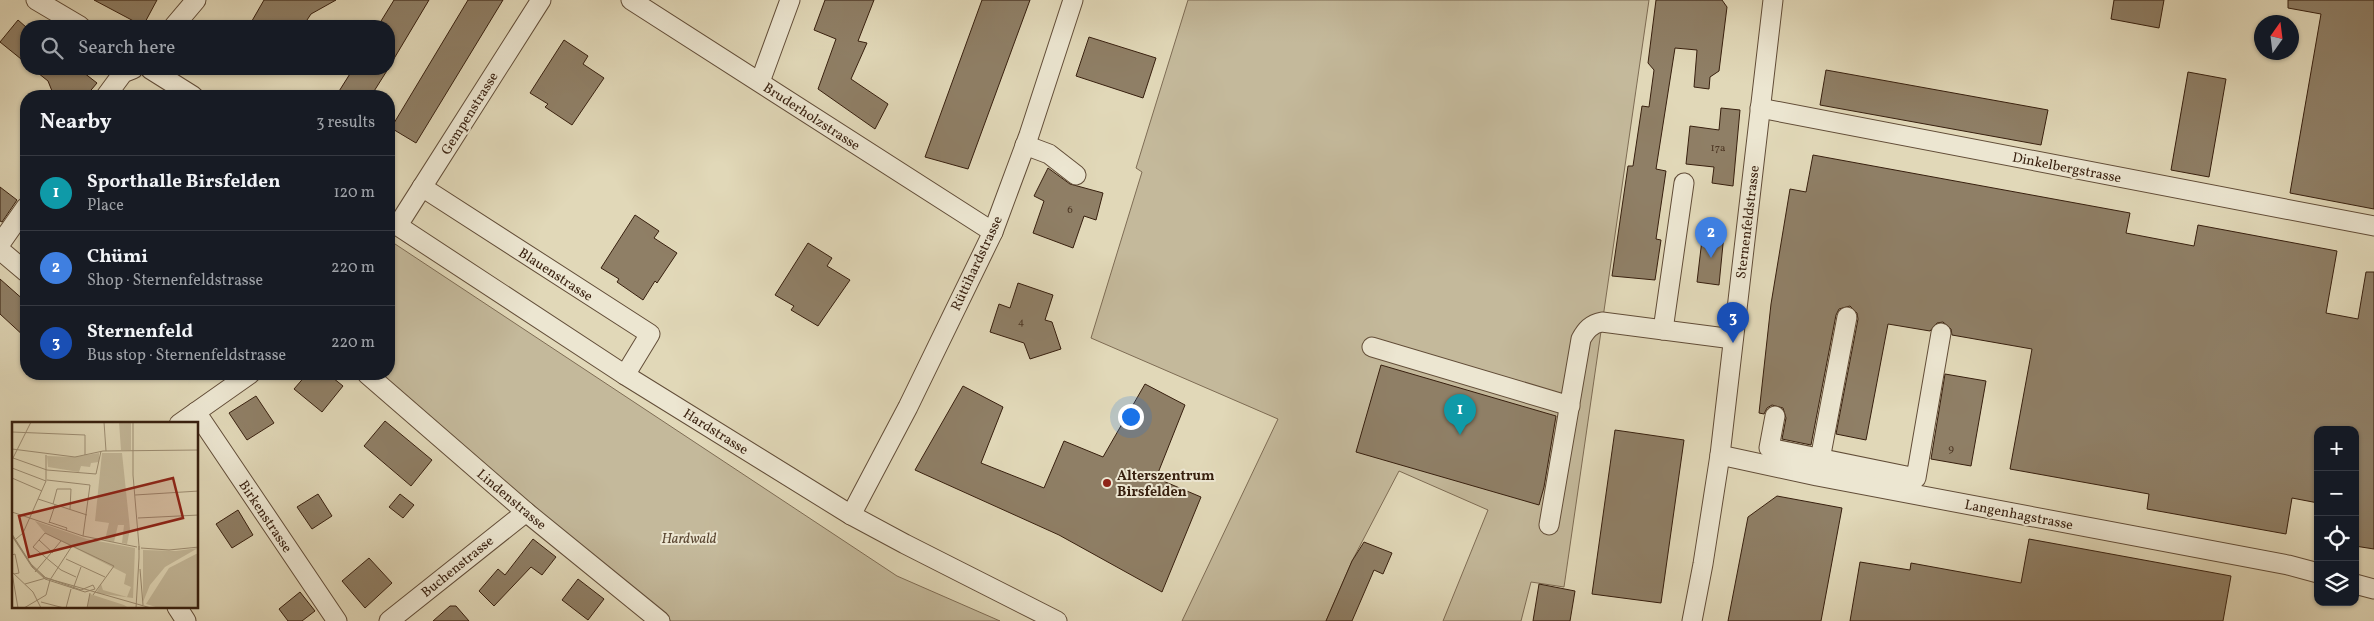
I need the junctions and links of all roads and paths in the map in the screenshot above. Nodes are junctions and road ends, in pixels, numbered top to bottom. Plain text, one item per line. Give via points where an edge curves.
1 (36, 0) edge
2 (196, 0) edge
3 (541, 0) edge
4 (631, 0) edge
5 (790, 0) edge
6 (1073, 0) edge
7 (1774, 0) edge
8 (70, 20) edge
9 (179, 20) edge
10 (122, 75) edge
11 (160, 75) edge
12 (760, 82) junction
13 (110, 90) edge
14 (184, 90) edge
15 (1760, 108) junction
16 (1025, 145) junction
17 (1076, 175) dead end
18 (1684, 183) dead end
19 (422, 187) junction
20 (20, 216) edge
21 (395, 220) edge
22 (395, 223) edge
23 (2374, 226) edge
24 (993, 232) junction
25 (0, 244) edge
26 (0, 250) edge
27 (20, 267) edge
28 (1848, 317) dead end
29 (1663, 330) junction
30 (1941, 333) dead end
31 (1733, 339) junction
32 (1372, 347) dead end
33 (625, 375) junction
34 (241, 380) edge
35 (374, 380) edge
36 (1570, 406) junction
37 (196, 412) junction
38 (1774, 416) dead end
39 (183, 422) edge
40 (1720, 455) junction
41 (1819, 467) junction
42 (526, 512) junction
43 (852, 515) junction
44 (1549, 525) dead end
45 (2314, 572) edge
46 (2359, 585) edge
47 (2374, 589) edge
48 (178, 608) edge
49 (655, 620) edge
50 (186, 621) edge
51 (337, 621) edge
52 (389, 621) edge
53 (1057, 621) edge
54 (1692, 621) edge

1 - 8 street
2 - 9 street
3 - 19 street, Gempenstrasse
4 - 12 street, Bruderholzstrasse
5 - 12 street
6 - 16 street, Rüttihardstrasse
7 - 15 street, Sternenfeldstrasse
10 - 13 street
11 - 14 street
12 - 24 street, Bruderholzstrasse
15 - 23 street, Dinkelbergstrasse
15 - 31 street, Sternenfeldstrasse
16 - 17 street via 1049,154
16 - 24 street, Rüttihardstrasse
18 - 29 street
19 - 21 street, Gempenstrasse
19 - 33 street, Blauenstrasse via 650,334
20 - 25 street
22 - 33 street, Hardstrasse
24 - 43 street, Rüttihardstrasse
26 - 27 street
28 - 41 street
29 - 31 street
29 - 36 street via 1602,322 1586,329 1581,339
30 - 41 street via 1916,478
31 - 40 street, Sternenfeldstrasse
32 - 36 street
33 - 43 street, Hardstrasse
34 - 37 street
35 - 42 street, Lindenstrasse
36 - 44 street
37 - 39 street
37 - 51 street, Birkenstrasse
38 - 41 street via 1769,448
40 - 41 street, Langenhagstrasse
40 - 54 street, Sternenfeldstrasse
41 - 45 street, Langenhagstrasse
42 - 49 street, Lindenstrasse
42 - 52 street, Buchenstrasse
43 - 53 street, Hardstrasse
46 - 47 street
48 - 50 street

